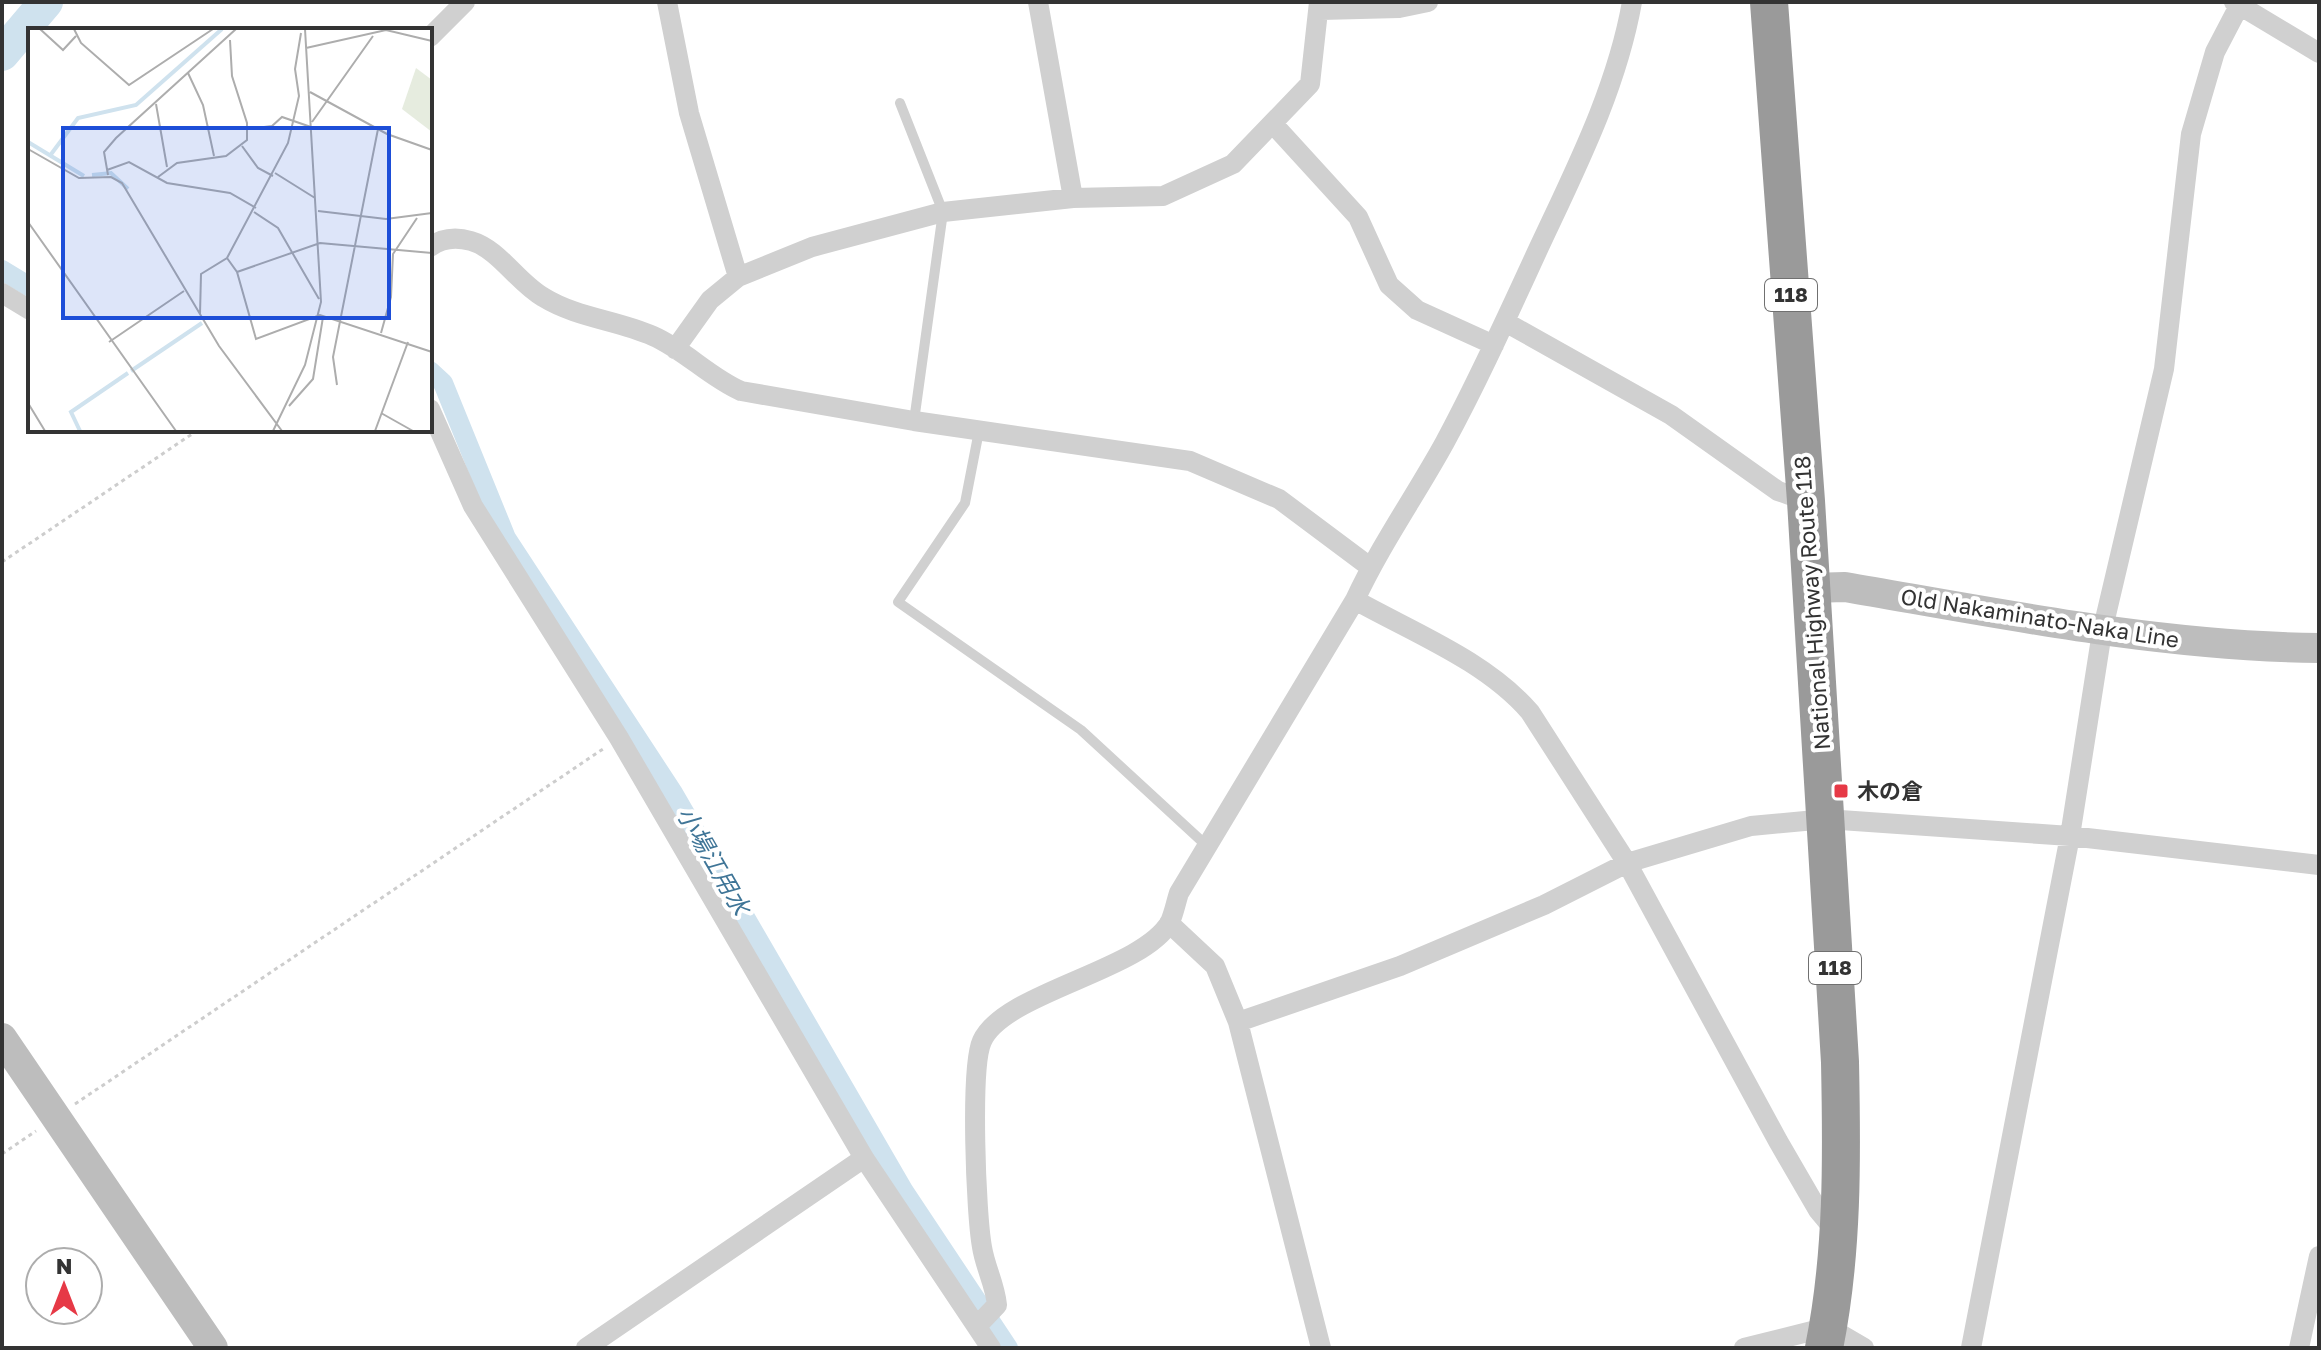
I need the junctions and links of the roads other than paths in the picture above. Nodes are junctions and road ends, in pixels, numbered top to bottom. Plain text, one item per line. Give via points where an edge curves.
1 (465, 2) edge
2 (667, 2) edge
3 (1038, 2) edge
4 (1428, 2) edge
5 (1632, 2) edge
6 (1769, 2) edge
7 (2236, 4) edge
8 (1320, 6) edge
9 (432, 35) edge
10 (2319, 53) edge
11 (900, 103) dead end
12 (1274, 125) junction
13 (1073, 198) junction
14 (943, 212) junction
15 (432, 246) edge
16 (738, 277) junction
17 (2, 293) edge
18 (28, 309) edge
19 (1507, 323) junction
20 (1494, 345) junction
21 (675, 349) junction
22 (432, 414) edge
23 (914, 421) junction
24 (979, 431) junction
25 (1806, 501) junction
26 (1370, 567) junction
27 (1810, 588) junction
28 (1355, 600) junction
29 (2102, 632) junction
30 (2319, 648) edge
31 (1826, 819) junction
32 (2070, 836) junction
33 (1209, 847) junction
34 (1627, 863) junction
35 (2319, 865) edge
36 (1169, 923) junction
37 (1238, 1022) junction
38 (2, 1038) edge
39 (864, 1158) junction
40 (1838, 1235) junction
41 (2319, 1256) edge
42 (987, 1317) junction
43 (1843, 1342) edge
44 (213, 1348) edge
45 (586, 1348) edge
46 (991, 1348) edge
47 (1321, 1348) edge
48 (1744, 1348) edge
49 (1971, 1348) edge
50 (2299, 1348) edge

1 - 9 street
2 - 16 street via 689,113
3 - 13 street
4 - 8 street via 1399,8
5 - 19 street via 1586,149
6 - 25 highway, National Highway Route 118 / 118
7 - 10 street
7 - 29 street via 2215,52 2191,134 2164,369
8 - 12 street via 1310,84
11 - 14 lane
12 - 13 street via 1233,164 1163,196
12 - 20 street via 1358,217 1389,285 1417,310
13 - 14 street
14 - 16 street via 812,247
14 - 23 lane
15 - 21 street via 454,238 473,242 490,250 524,286 547,300 629,326
16 - 21 street via 710,300
17 - 18 street
19 - 20 street
19 - 25 street via 1671,415 1778,491
20 - 26 street via 1445,442
21 - 23 street via 741,391
22 - 39 street via 473,506 619,738
23 - 24 street
24 - 26 street via 1190,461 1279,499
24 - 33 lane via 965,503 898,602 1081,730
25 - 27 highway, National Highway Route 118 / 118
26 - 28 street
27 - 29 street, Old Nakaminato-Naka Line via 1845,587
27 - 31 highway, National Highway Route 118 / 118
28 - 33 street
28 - 34 street via 1514,693
29 - 30 street, Old Nakaminato-Naka Line
29 - 32 street
31 - 32 street
31 - 34 street via 1751,826
31 - 40 highway, National Highway Route 118 / 118 via 1840,1062
32 - 35 street
32 - 49 street
33 - 36 street via 1179,893
34 - 37 street via 1400,966
34 - 40 street via 1778,1141
36 - 37 street via 1215,966
36 - 42 street via 1141,949 1007,1016 982,1039 974,1073 982,1247 996,1286
37 - 47 street
38 - 44 street
39 - 42 street
39 - 45 street
40 - 43 highway, National Highway Route 118 / 118
41 - 50 street
42 - 46 street
43 - 48 street

